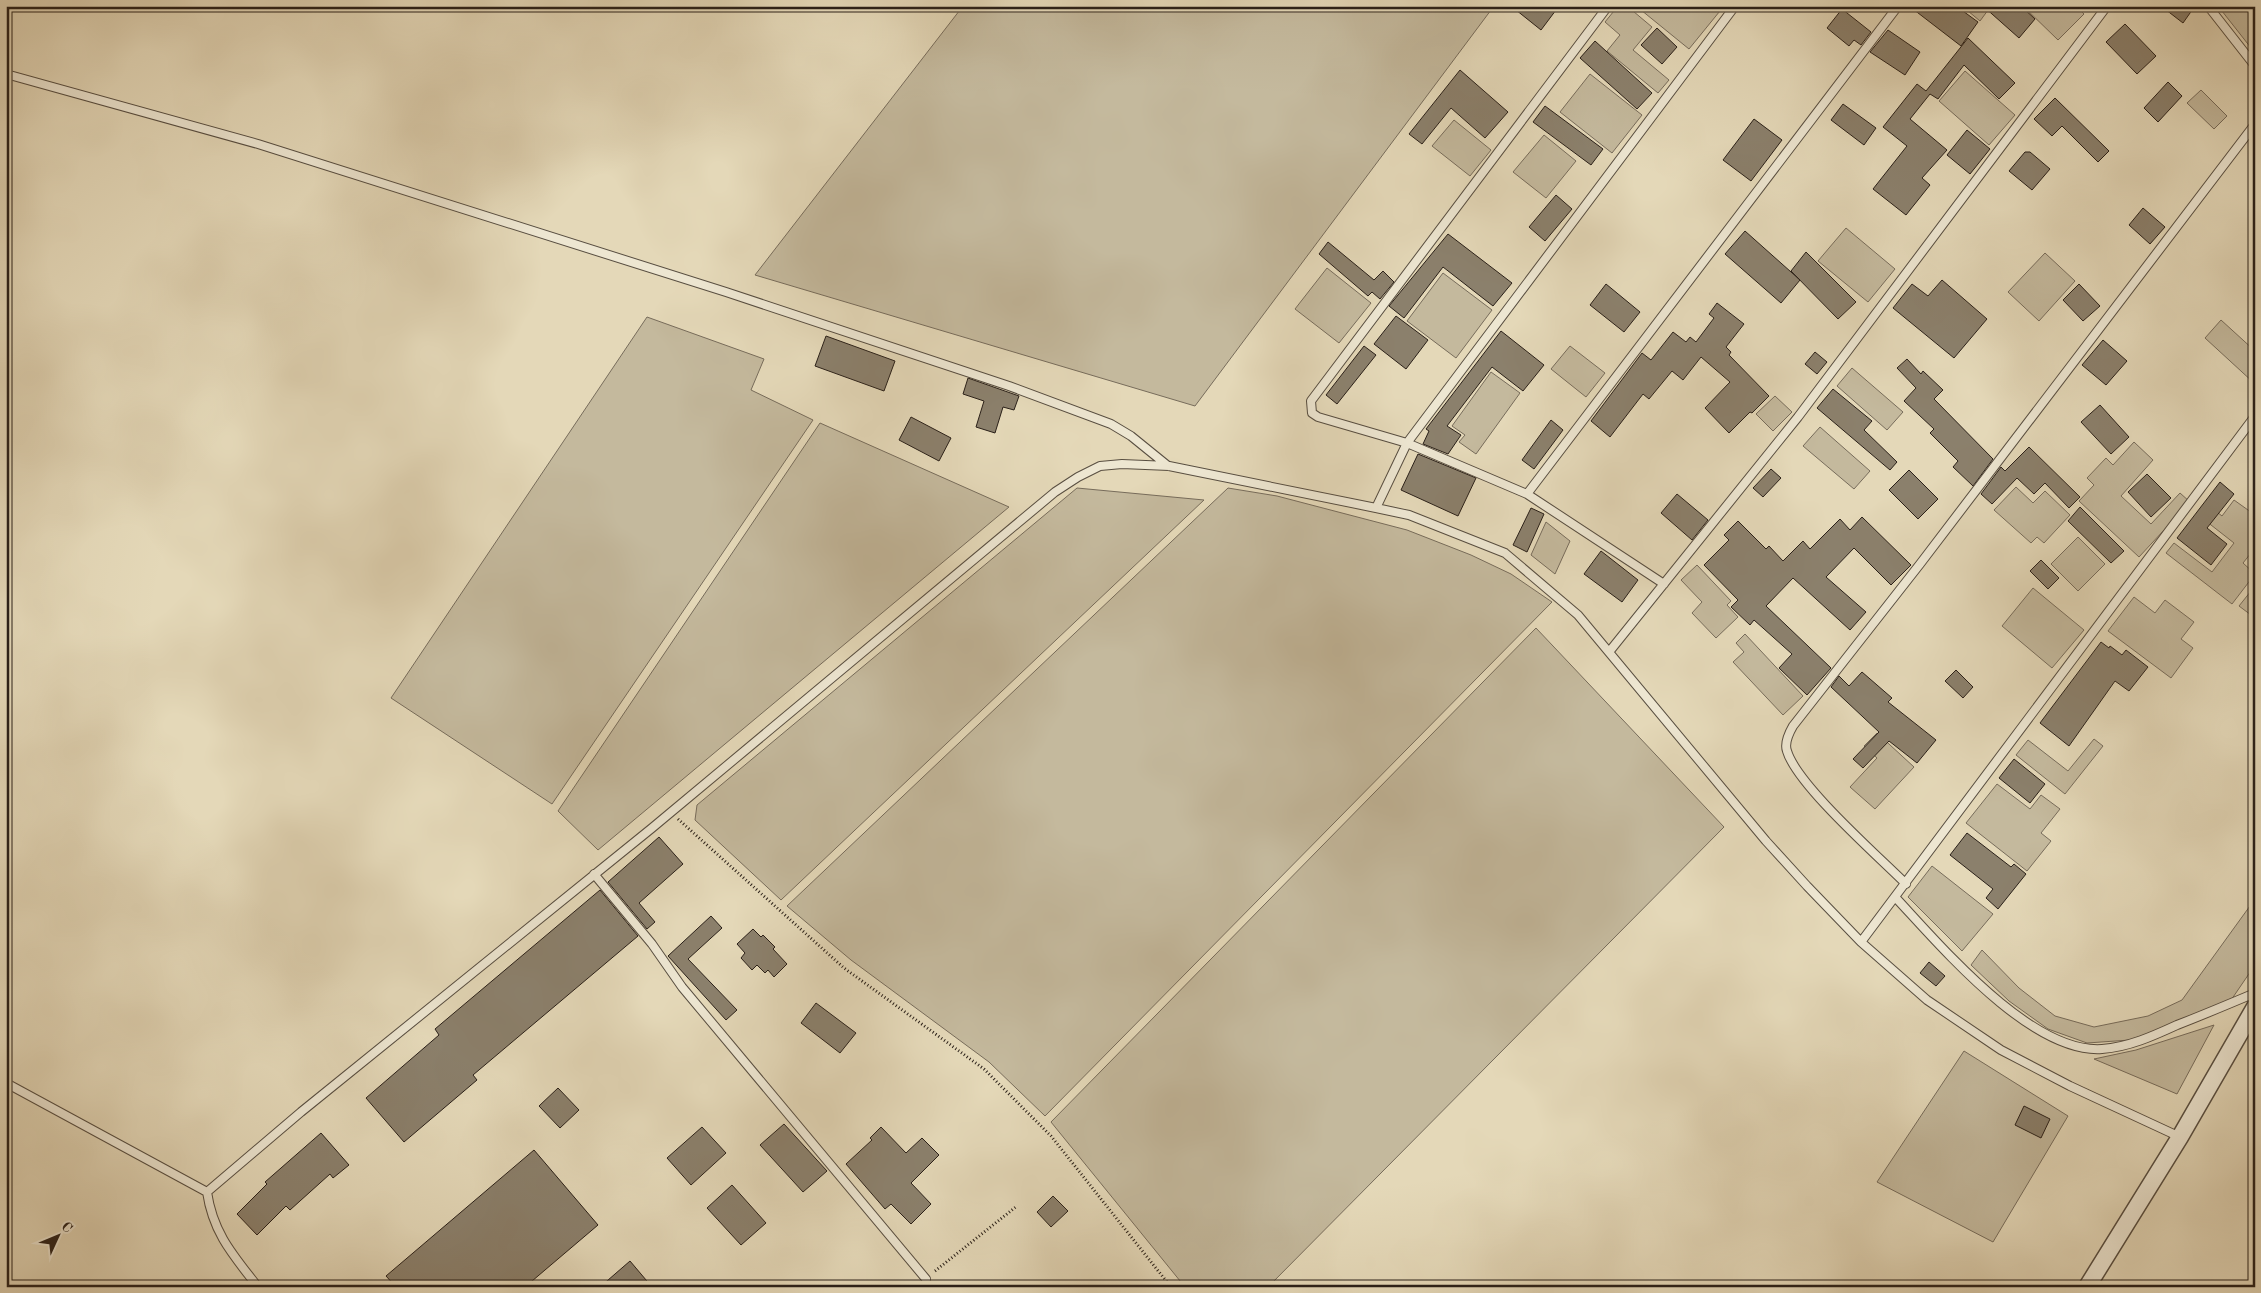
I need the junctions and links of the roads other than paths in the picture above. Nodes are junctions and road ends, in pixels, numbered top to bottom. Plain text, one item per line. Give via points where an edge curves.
1 (1608, 6) edge
2 (1735, 6) edge
3 (1898, 6) edge
4 (2107, 6) edge
5 (2208, 6) edge
6 (2255, 66) edge
7 (6, 74) edge
8 (2255, 124) edge
9 (2255, 416) edge
10 (1408, 443) junction
11 (1169, 466) junction
12 (1527, 494) junction
13 (1376, 508) junction
14 (1664, 584) junction
15 (1610, 652) junction
16 (594, 874) junction
17 (1906, 884) junction
18 (1895, 897) junction
19 (1861, 942) junction
20 (2255, 993) edge
21 (2255, 1007) edge
22 (6, 1083) edge
23 (2180, 1137) junction
24 (207, 1192) junction
25 (926, 1279) road end
26 (258, 1287) edge
27 (2086, 1287) edge

1 - 10 lane via 1311,401 1312,413 1318,417
2 - 10 lane
3 - 12 lane
4 - 14 lane via 1798,417
5 - 6 lane
7 - 11 lane via 267,147 726,292 1009,386 1111,424
8 - 17 lane via 1790,732 1786,749 1791,763 1819,797
9 - 17 lane
10 - 12 lane
10 - 13 lane
11 - 13 lane
11 - 16 lane via 1100,466 1055,492
12 - 14 lane
13 - 15 lane via 1409,515 1505,554 1578,615
14 - 15 lane
15 - 19 lane via 1766,841
16 - 24 lane
16 - 25 lane via 652,944 682,987
17 - 18 lane
18 - 19 lane
18 - 20 lane via 1977,984 2034,1026 2075,1045 2102,1049 2133,1044
19 - 23 lane via 1927,1000 2001,1050
21 - 23 street
22 - 24 lane
23 - 27 street
24 - 26 lane via 209,1207 222,1240

